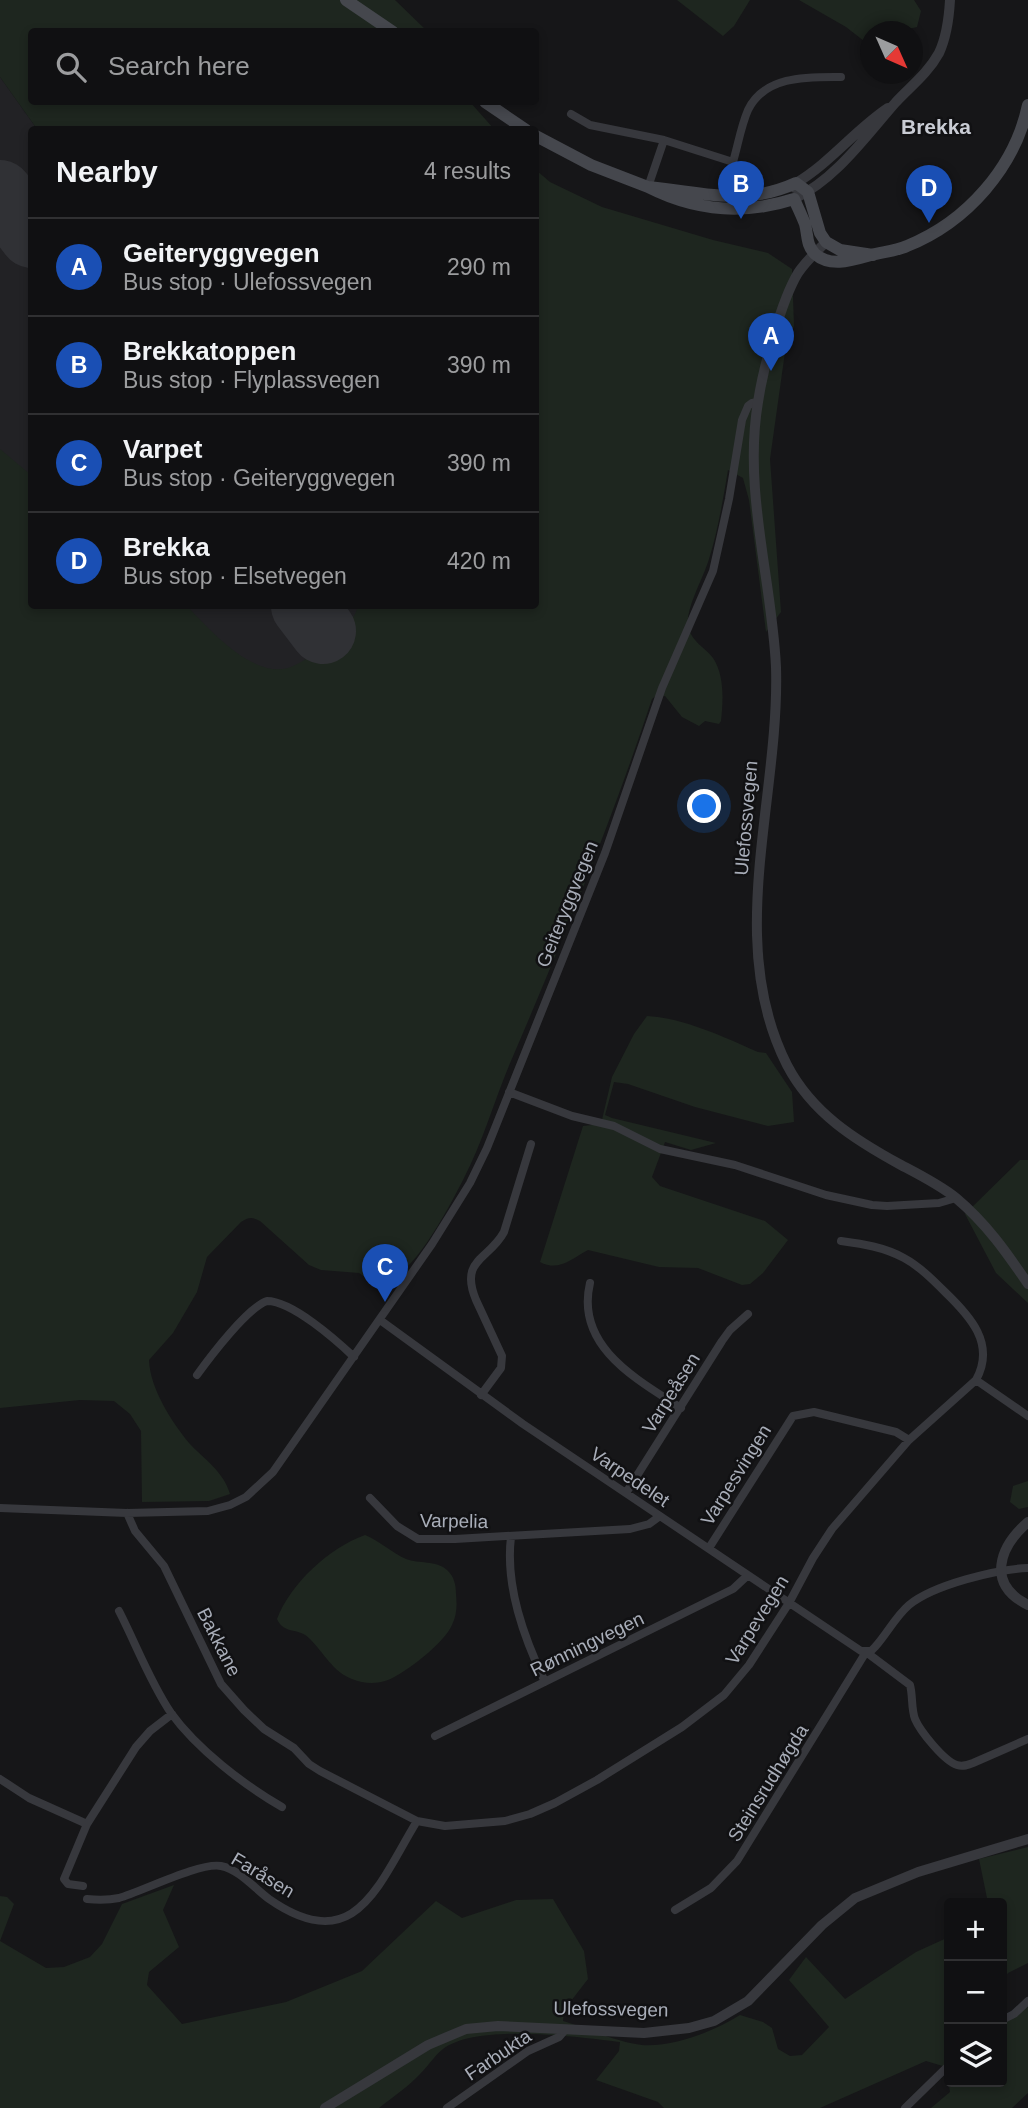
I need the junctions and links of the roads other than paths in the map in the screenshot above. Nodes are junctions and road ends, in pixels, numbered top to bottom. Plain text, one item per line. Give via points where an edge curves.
1 (346, 0) edge
2 (950, 0) edge
3 (387, 28) edge
4 (841, 77) dead end
5 (896, 103) junction
6 (489, 105) edge
7 (1028, 105) edge
8 (571, 114) dead end
9 (520, 126) edge
10 (539, 138) edge
11 (664, 140) junction
12 (796, 183) junction
13 (648, 187) junction
14 (807, 192) junction
15 (794, 200) junction
16 (826, 242) junction
17 (814, 253) junction
18 (873, 255) junction
19 (758, 402) junction
20 (509, 1092) junction
21 (531, 1144) dead end
22 (956, 1198) junction
23 (841, 1241) dead end
24 (590, 1283) dead end
25 (1028, 1284) edge
26 (748, 1314) dead end
27 (380, 1320) junction
28 (354, 1357) junction
29 (197, 1375) dead end
30 (976, 1380) junction
31 (481, 1395) junction
32 (681, 1408) junction
33 (1028, 1416) edge
34 (909, 1440) junction
35 (626, 1493) junction
36 (370, 1498) dead end
37 (0, 1508) edge
38 (127, 1513) junction
39 (660, 1516) junction
40 (1028, 1522) edge
41 (511, 1537) junction
42 (709, 1548) junction
43 (1028, 1568) edge
44 (1001, 1571) junction
45 (748, 1575) junction
46 (789, 1603) junction
47 (1028, 1605) edge
48 (119, 1611) dead end
49 (866, 1652) junction
50 (545, 1682) junction
51 (172, 1714) junction
52 (435, 1736) dead end
53 (1028, 1739) edge
54 (309, 1764) joint
55 (0, 1779) edge
56 (282, 1807) dead end
57 (417, 1821) junction
58 (87, 1824) junction
59 (1028, 1839) edge
60 (83, 1886) dead end
61 (87, 1899) dead end
62 (675, 1910) dead end
63 (1028, 2001) edge
64 (1007, 2018) edge
65 (566, 2029) junction
66 (944, 2070) edge
67 (325, 2108) edge
68 (447, 2108) edge
69 (905, 2108) edge

1 - 3 main road
2 - 5 street via 941,49
4 - 11 street via 788,80 764,92 749,108 733,162
5 - 12 street
5 - 14 street via 854,150
6 - 9 main road
7 - 18 main road via 1011,152 975,201 921,240
8 - 11 street via 590,125
10 - 13 main road
11 - 13 street
12 - 13 main road via 740,198
12 - 14 main road
12 - 15 street
13 - 15 main road via 681,201 727,209
14 - 15 street
14 - 16 main road
15 - 17 main road
16 - 17 street, Ulefossvegen
16 - 18 main road via 840,250
17 - 18 main road via 837,262
17 - 19 street, Ulefossvegen via 793,283
19 - 20 street, Geiteryggvegen via 744,411 713,571 662,688 605,853
19 - 22 street, Ulefossvegen via 755,487 776,667 757,918 761,978 771,1023 794,1077 827,1117
20 - 22 street via 614,1126 660,1149 735,1165 825,1195 887,1206
20 - 27 street, Geiteryggvegen via 470,1183
21 - 31 street via 504,1232 481,1256 471,1277 472,1290 502,1356 501,1368
22 - 25 street, Ulefossvegen via 991,1233
23 - 30 street via 875,1246 903,1258 964,1310 976,1326 983,1349
24 - 32 street via 586,1307 602,1344 625,1370
26 - 32 street, Varpeåsen via 722,1341
27 - 28 street
27 - 31 street, Varpedelet
28 - 29 street via 307,1319 267,1301
28 - 38 street via 268,1479 246,1496 208,1511
30 - 33 street
30 - 34 street, Varpevegen
31 - 35 street, Varpedelet
32 - 35 street, Varpeåsen
34 - 42 street, Varpesvingen via 896,1432 824,1414 807,1411 793,1416
34 - 46 street, Varpevegen via 829,1533
35 - 39 street, Varpedelet
36 - 41 street, Varpelia via 397,1526 418,1539
37 - 38 street
38 - 54 street, Bakkane via 135,1531 164,1566 227,1693
39 - 41 street, Varpelia via 630,1529
39 - 42 street, Varpedelet
40 - 44 street via 1010,1540
41 - 50 street, Varpelia via 515,1597
42 - 45 street, Varpedelet
43 - 44 street
44 - 47 street via 1006,1586
44 - 49 street via 919,1598
45 - 46 street, Varpedelet
45 - 50 street, Rønningvegen via 733,1590
46 - 49 street, Varpedelet
46 - 57 street, Varpevegen via 744,1671 716,1702 597,1780 555,1803 505,1821 445,1826
48 - 51 street
49 - 53 street, Varpedelet via 910,1685 919,1727 955,1765 966,1765
49 - 62 street, Steinsrudhøgda via 737,1861 711,1888
50 - 52 street, Rønningvegen
51 - 56 street via 230,1772
51 - 58 street via 143,1738
54 - 57 street, Varpevegen
55 - 58 street via 29,1798
57 - 61 street, Faråsen via 372,1893 355,1912 338,1921 316,1920 284,1908 222,1866 205,1867 118,1898
58 - 60 street via 65,1879 68,1884
59 - 65 street, Ulefossvegen via 918,1872 855,1898 748,2001 714,2021 644,2033
63 - 64 street
65 - 67 street, Ulefossvegen via 481,2026 453,2032
65 - 68 street, Farbukta
66 - 69 street

